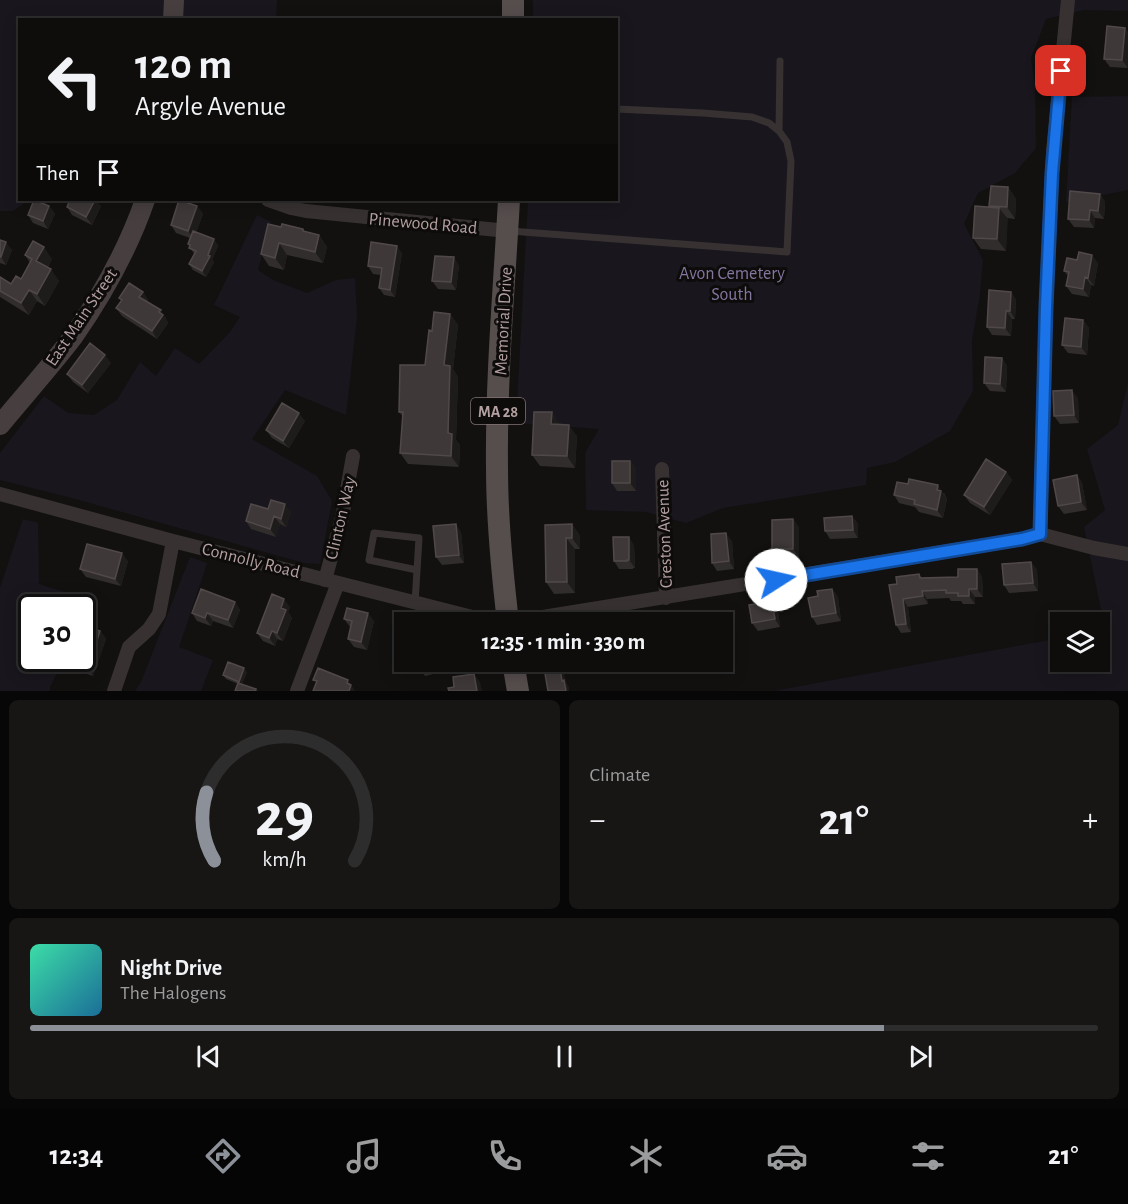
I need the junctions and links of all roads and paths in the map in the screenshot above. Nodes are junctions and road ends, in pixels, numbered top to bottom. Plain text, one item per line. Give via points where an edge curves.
1 (174, 0) edge
2 (513, 0) edge
3 (1068, 0) edge
4 (173, 18) edge
5 (513, 18) edge
6 (780, 61) dead end
7 (618, 109) edge
8 (779, 130) junction
9 (145, 201) edge
10 (271, 201) edge
11 (509, 201) edge
12 (508, 231) junction
13 (0, 425) edge
14 (353, 456) dead end
15 (662, 469) dead end
16 (0, 494) edge
17 (1040, 534) junction
18 (173, 540) junction
19 (1128, 554) edge
20 (417, 570) junction
21 (332, 581) junction
22 (666, 598) junction
23 (415, 603) junction
24 (452, 612) edge
25 (509, 612) edge
26 (575, 612) edge
27 (515, 672) edge
28 (114, 691) edge
29 (297, 691) edge
30 (518, 691) edge

1 - 4 main road
2 - 5 main road
3 - 17 street via 1053,151
6 - 8 lane
7 - 8 lane via 752,117
8 - 12 lane via 788,142 791,161 787,252
9 - 13 main road, East Main Street via 125,250 100,296 72,338
10 - 12 street, Pinewood Road via 306,211
11 - 12 main road, Memorial Drive / MA 28
12 - 25 main road, Memorial Drive / MA 28 via 497,467 498,520
14 - 21 street, Clinton Way
15 - 22 street, Creston Avenue
16 - 18 street, Connolly Road
17 - 19 street
17 - 22 street
18 - 21 street, Connolly Road
18 - 28 street via 159,614 129,647
20 - 20 lane via 419,538 374,533 369,560
20 - 23 lane
21 - 23 street, Connolly Road
21 - 29 street, Clinton Way
22 - 26 street
23 - 24 street, Connolly Road
27 - 30 main road

